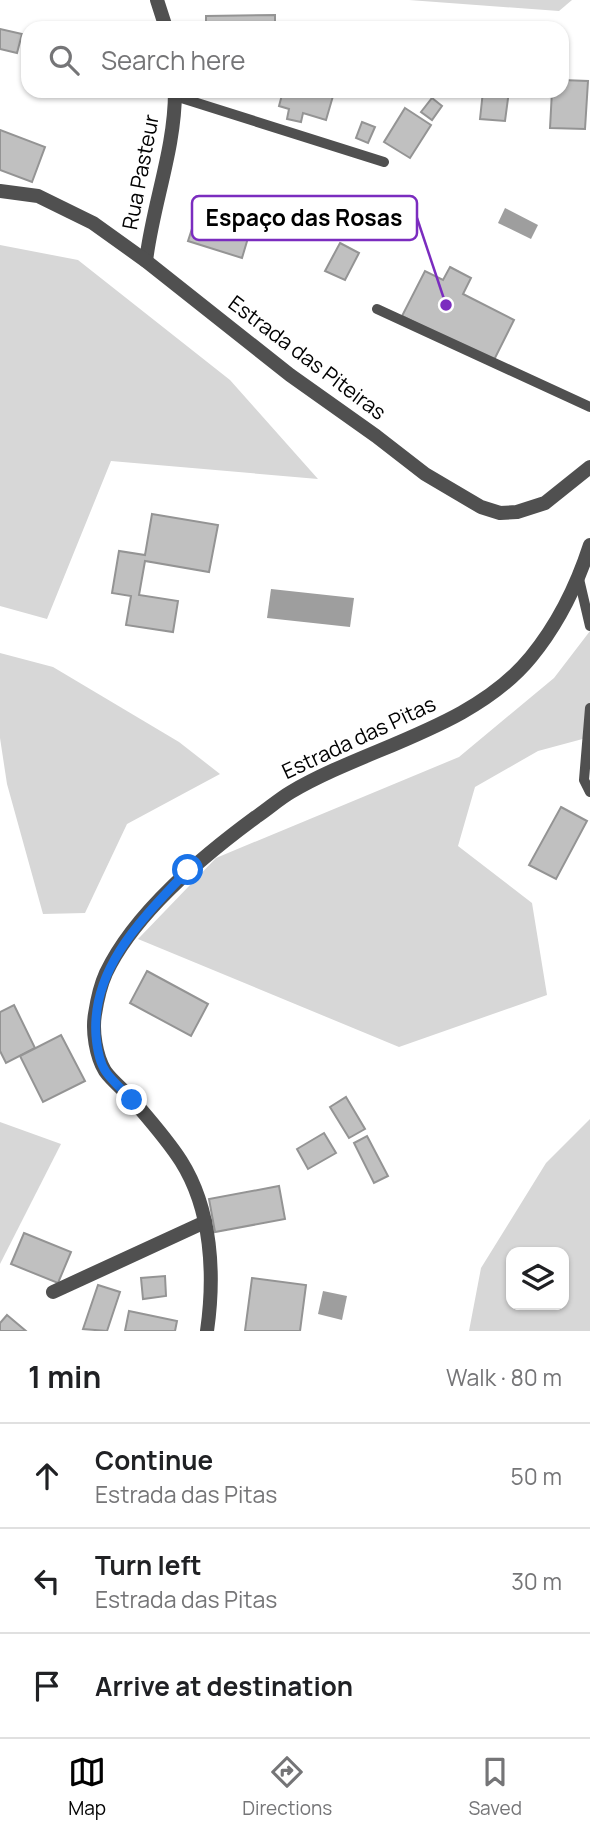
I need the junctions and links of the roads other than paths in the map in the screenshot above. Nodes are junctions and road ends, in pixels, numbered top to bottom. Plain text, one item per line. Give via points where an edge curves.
1 (157, 0) edge
2 (164, 21) edge
3 (175, 98) edge
4 (190, 98) edge
5 (384, 162) dead end
6 (0, 191) edge
7 (146, 261) junction
8 (377, 309) dead end
9 (590, 407) edge
10 (590, 467) edge
11 (590, 545) edge
12 (579, 579) junction
13 (590, 626) edge
14 (590, 708) edge
15 (590, 792) edge
16 (205, 1222) junction
17 (53, 1292) dead end
18 (207, 1331) edge

1 - 2 street
3 - 7 street, Rua Pasteur via 169,153
4 - 5 lane
6 - 7 street, Estrada das Piteiras via 38,195 93,223
7 - 10 street, Estrada das Piteiras via 290,375 425,474 481,508 517,512 545,503
8 - 9 lane
11 - 12 street, Estrada das Pitas
12 - 13 lane
12 - 16 street, Estrada das Pitas via 530,658 501,685 438,725 291,792 225,839 150,911 105,974 94,1016 105,1071 181,1161
14 - 15 lane via 584,780
16 - 17 street
16 - 18 street, Estrada das Pitas via 211,1305

